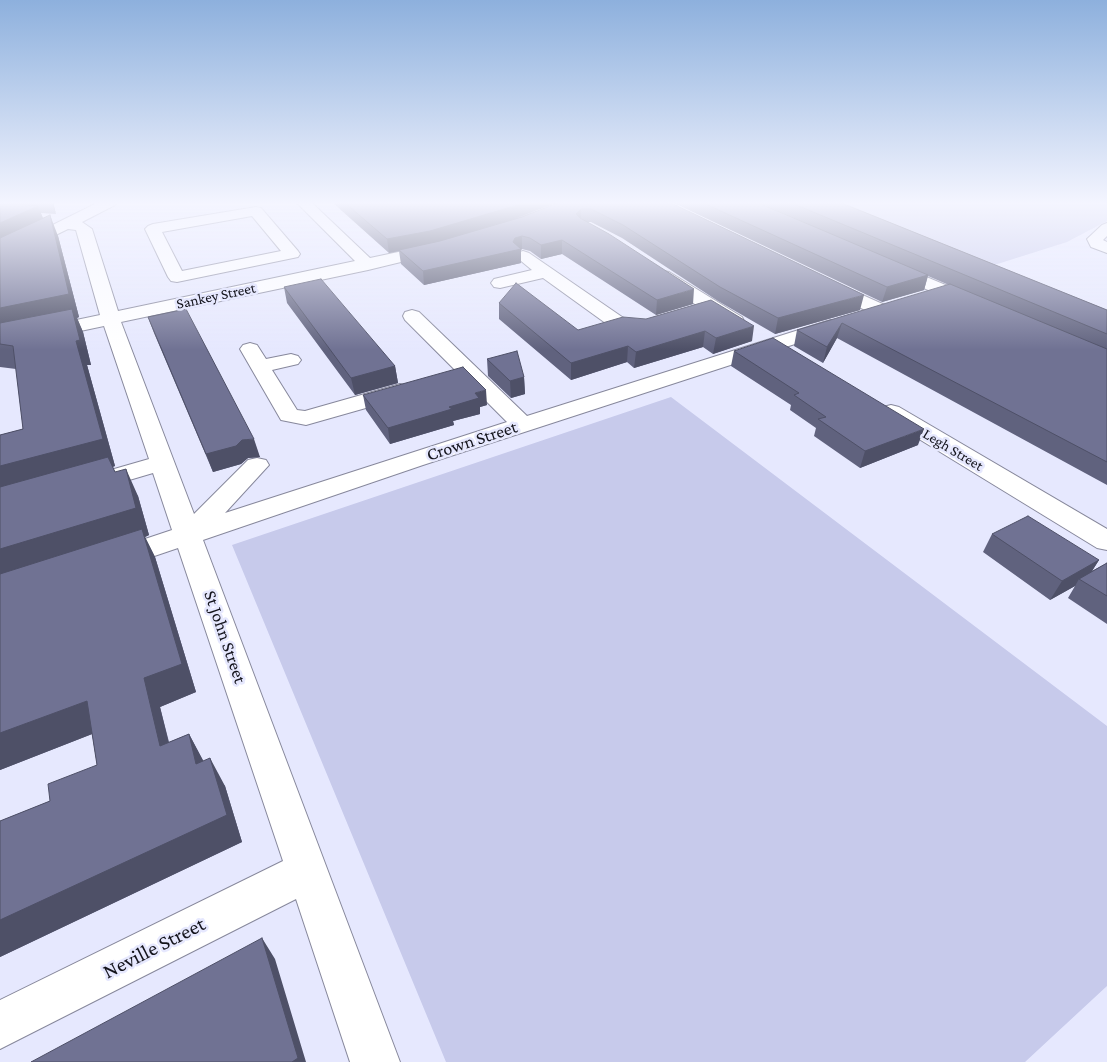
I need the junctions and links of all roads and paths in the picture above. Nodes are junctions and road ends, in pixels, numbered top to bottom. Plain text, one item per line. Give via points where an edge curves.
1 (89, 252) edge
2 (165, 252) edge
3 (290, 252) edge
4 (355, 252) edge
5 (425, 252) edge
6 (523, 256) edge
7 (874, 260) edge
8 (368, 264) junction
9 (644, 264) edge
10 (546, 272) junction
11 (819, 280) edge
12 (500, 283) dead end
13 (945, 291) junction
14 (898, 305) junction
15 (711, 307) junction
16 (990, 310) edge
17 (412, 316) dead end
18 (112, 318) junction
19 (0, 342) edge
20 (774, 343) junction
21 (800, 358) edge
22 (291, 360) dead end
23 (421, 386) edge
24 (877, 404) edge
25 (522, 425) junction
26 (162, 463) junction
27 (257, 465) dead end
28 (72, 488) edge
29 (189, 535) junction
30 (1107, 541) edge
31 (93, 566) edge
32 (307, 871) junction
33 (0, 1025) edge
34 (375, 1062) edge

1 - 18 street, St John Street
2 - 3 street via 177,277 292,254
4 - 8 street
5 - 8 street, Sankey Street
6 - 10 street
7 - 13 street
8 - 18 street, Sankey Street
9 - 15 street
10 - 12 street
10 - 15 street via 627,327 644,327
11 - 14 street
13 - 14 street, Crown Street
13 - 16 street
14 - 20 street, Crown Street
15 - 20 street
17 - 25 street via 459,375
18 - 19 street, Sankey Street
18 - 26 street, St John Street
20 - 21 street
20 - 25 street, Crown Street
22 - 23 street via 255,358 289,414 298,417 306,418
24 - 30 street, Legh Street
25 - 29 street, Crown Street
26 - 28 street
26 - 29 street, St John Street
27 - 29 street
29 - 31 street, Crown Street
29 - 32 street, St John Street
32 - 33 street, Neville Street
32 - 34 street, St John Street

